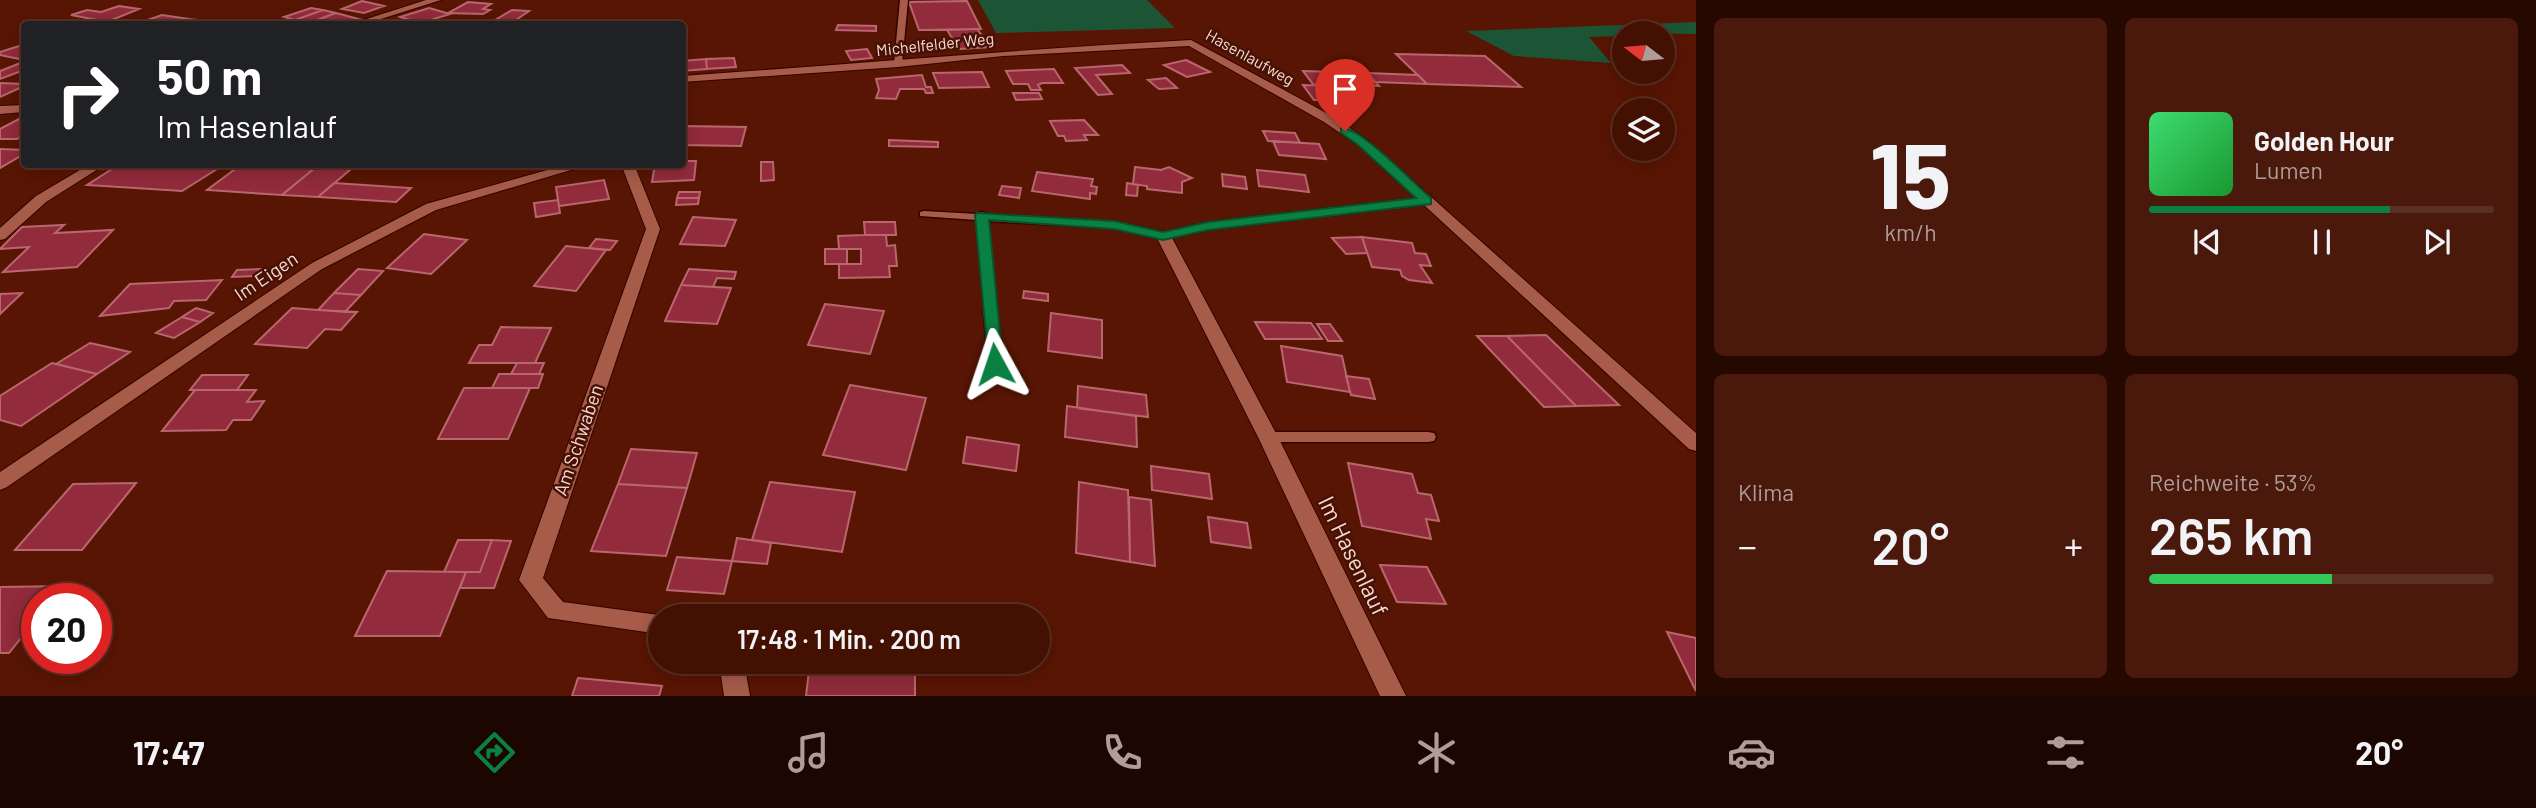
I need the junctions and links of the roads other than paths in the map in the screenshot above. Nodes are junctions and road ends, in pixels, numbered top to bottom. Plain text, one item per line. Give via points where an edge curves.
1 (436, 0) edge
2 (904, 0) edge
3 (366, 21) edge
4 (1191, 43) joint
5 (898, 64) junction
6 (686, 79) edge
7 (21, 109) edge
8 (0, 110) edge
9 (93, 168) edge
10 (571, 168) edge
11 (629, 168) edge
12 (1426, 201) junction
13 (925, 214) dead end
14 (982, 215) junction
15 (0, 236) edge
16 (1163, 236) junction
17 (995, 364) dead end
18 (1268, 437) junction
19 (1428, 437) dead end
20 (1696, 444) edge
21 (0, 482) edge
22 (648, 622) edge
23 (734, 674) edge
24 (737, 696) edge
25 (1393, 696) edge

1 - 3 street
2 - 5 lane
4 - 5 street, Michelfelder Weg
4 - 12 street, Hasenlaufweg via 1328,119 1362,142
5 - 6 street, Michelfelder Weg
7 - 8 street
9 - 15 street via 41,199
10 - 21 street, Im Eigen via 431,207 317,266
11 - 22 street, Am Schwaben via 653,229 531,580 556,611
12 - 16 street via 1208,226
12 - 20 street, Hasenlaufweg
13 - 14 lane
14 - 16 lane via 1114,225
14 - 17 lane
16 - 18 street, Im Hasenlauf
18 - 19 lane
18 - 25 street, Im Hasenlauf
23 - 24 street

